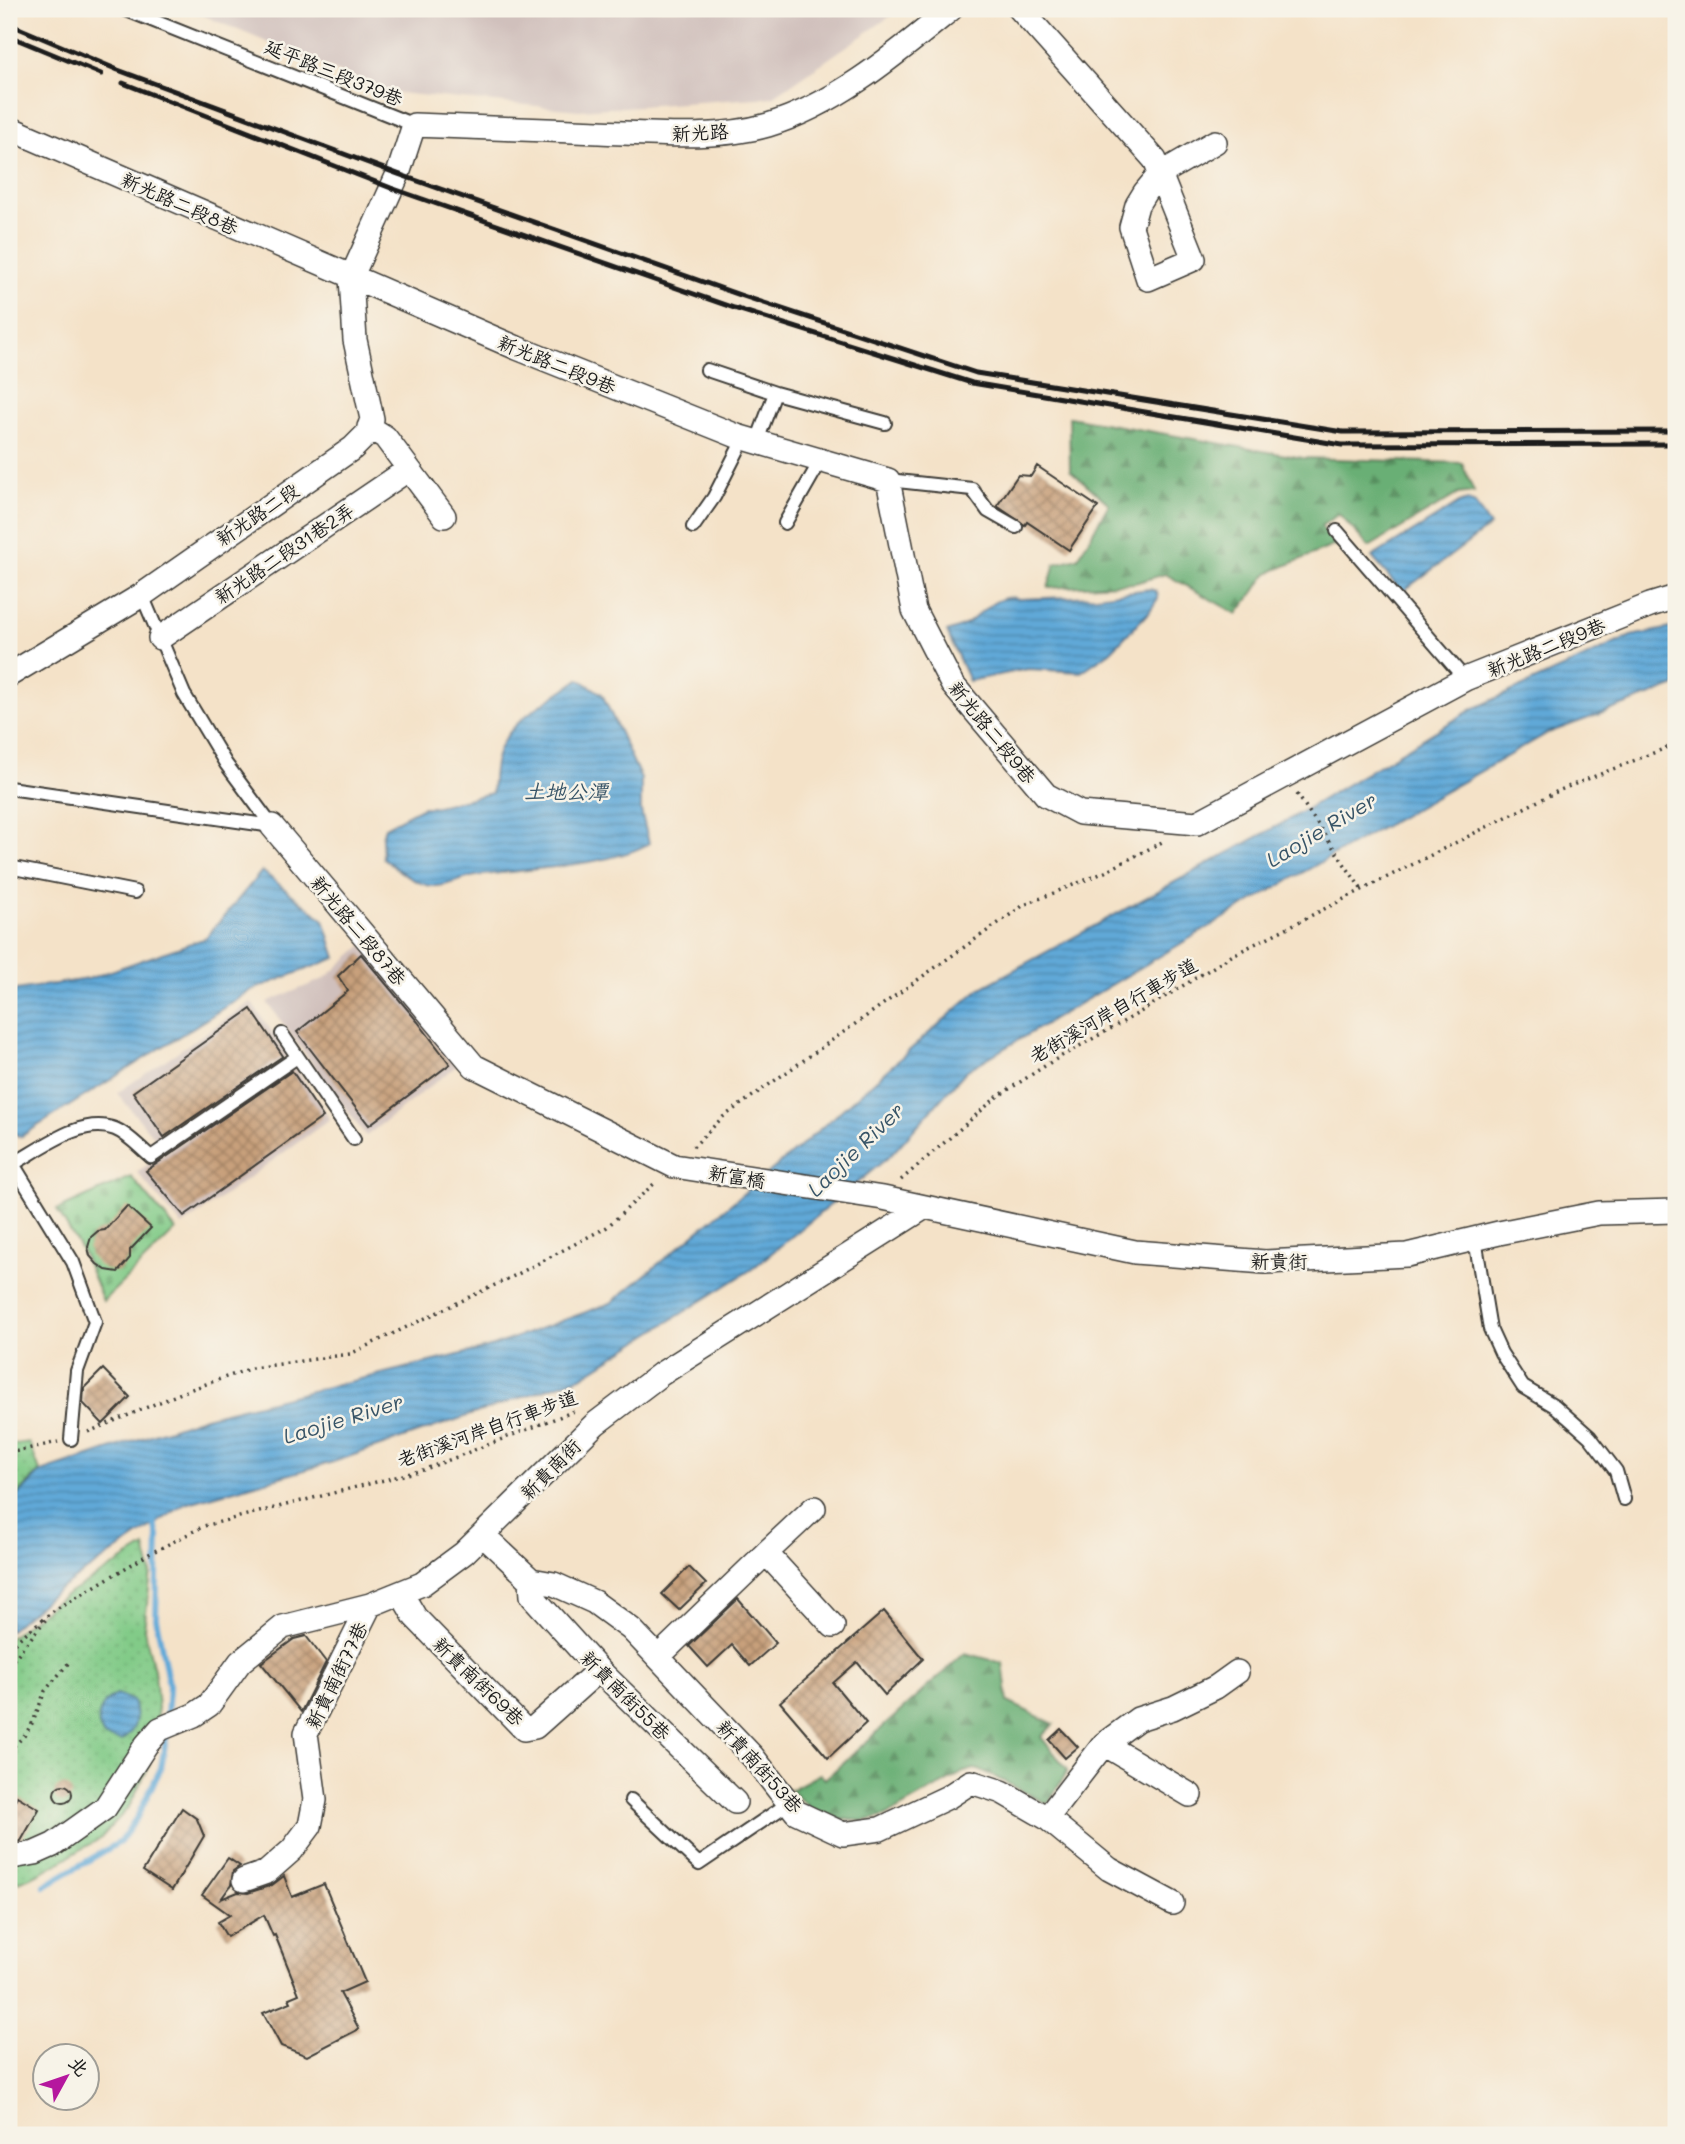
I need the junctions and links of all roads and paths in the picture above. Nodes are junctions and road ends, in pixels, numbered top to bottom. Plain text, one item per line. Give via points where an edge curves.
1 (124, 9) edge
2 (951, 9) edge
3 (1020, 9) edge
4 (414, 125) junction
5 (9, 128) edge
6 (1215, 142) dead end
7 (351, 278) junction
8 (707, 370) dead end
9 (775, 393) junction
10 (885, 423) dead end
11 (369, 427) junction
12 (750, 440) junction
13 (821, 460) junction
14 (409, 469) junction
15 (888, 480) junction
16 (444, 516) dead end
17 (785, 523) dead end
18 (693, 527) dead end
19 (1016, 527) dead end
20 (1336, 531) dead end
21 (142, 595) junction
22 (1673, 596) edge
23 (160, 638) junction
24 (9, 675) edge
25 (1465, 679) junction
26 (1676, 744) edge
27 (9, 788) edge
28 (1295, 791) dead end
29 (272, 826) junction
30 (9, 867) edge
31 (1362, 890) junction
32 (135, 892) dead end
33 (282, 1034) dead end
34 (297, 1057) junction
35 (354, 1139) dead end
36 (11, 1162) edge
37 (674, 1166) joint
38 (891, 1190) junction
39 (925, 1207) junction
40 (1676, 1211) edge
41 (1475, 1239) junction
42 (582, 1408) dead end
43 (71, 1439) joint
44 (9, 1453) edge
45 (1624, 1499) dead end
46 (814, 1508) dead end
47 (483, 1535) junction
48 (766, 1553) junction
49 (531, 1580) junction
50 (401, 1593) junction
51 (370, 1605) junction
52 (53, 1611) junction
53 (833, 1626) dead end
54 (9, 1647) edge
55 (658, 1657) junction
56 (71, 1660) dead end
57 (9, 1665) edge
58 (599, 1671) junction
59 (1237, 1672) dead end
60 (1104, 1744) junction
61 (9, 1751) edge
62 (1190, 1795) dead end
63 (631, 1800) dead end
64 (735, 1802) dead end
65 (789, 1803) junction
66 (1047, 1818) junction
67 (9, 1854) edge
68 (244, 1880) dead end
69 (1172, 1903) dead end

1 - 4 lane, 延平路三段379巷
2 - 4 street, 新光路 via 877,68 827,100 768,125 714,133 646,134
3 - 6 street via 1155,160 1160,174
4 - 7 street via 398,174
5 - 7 street, 新光路二段8巷
7 - 11 street via 355,340 372,419
7 - 12 street, 新光路二段9巷
8 - 9 lane
9 - 10 lane
9 - 12 lane
11 - 14 street via 385,437
11 - 21 street, 新光路二段 via 353,448
12 - 13 street, 新光路二段9巷
12 - 18 lane
13 - 15 street, 新光路二段9巷
13 - 17 lane
14 - 16 street
14 - 23 street, 新光路二段31巷2弄
15 - 19 lane via 972,489 988,511
15 - 25 street, 新光路二段9巷 via 914,610 951,684 1046,795 1080,813 1197,823
20 - 25 lane
21 - 23 lane
21 - 24 street, 新光路二段
22 - 25 street, 新光路二段9巷
23 - 29 lane via 184,694 226,764
26 - 31 path, 老街溪河岸自行車步道 via 1560,790
27 - 29 lane
28 - 31 path
29 - 37 street, 新光路二段87巷 via 474,1066
30 - 32 lane
31 - 38 path, 老街溪河岸自行車步道 via 1233,955 1051,1062 997,1097
33 - 34 lane
34 - 35 lane
34 - 36 lane via 150,1157 118,1130 97,1124
36 - 43 lane via 73,1262 95,1322 77,1371
37 - 38 street, 新富橋
38 - 39 street, 新貴街
39 - 41 street, 新貴街 via 1135,1252 1265,1262 1407,1255
39 - 47 street, 新貴南街 via 661,1374 595,1424
40 - 41 street, 新貴街 via 1599,1213
41 - 45 lane via 1490,1329 1501,1353 1522,1387 1555,1406 1590,1437 1616,1471
42 - 52 path, 老街溪河岸自行車步道 via 423,1470 204,1526
43 - 44 path
46 - 48 street
47 - 49 street, 新貴南街53巷
47 - 50 street, 新貴南街 via 422,1584
48 - 53 street
48 - 55 street
49 - 55 street, 新貴南街53巷 via 554,1584 594,1602 631,1629
49 - 58 street, 新貴南街55巷 via 532,1596
50 - 51 street, 新貴南街
50 - 58 street, 新貴南街69巷 via 415,1617 524,1729 534,1727
51 - 67 street, 新貴南街 via 283,1627 240,1662 209,1705 170,1724 146,1745 105,1808 52,1845 35,1853
51 - 68 street, 新貴南街77巷 via 306,1733 316,1800 310,1826 292,1850 267,1871
52 - 54 path
52 - 57 path
55 - 65 street, 新貴南街53巷 via 753,1757
56 - 61 path via 46,1691 24,1736
58 - 64 street, 新貴南街55巷
59 - 60 street via 1173,1708 1138,1719
60 - 62 street
60 - 66 street
63 - 65 lane via 699,1864
65 - 66 street, 新貴南街53巷 via 796,1812 843,1834 880,1829 971,1782 1002,1792
66 - 69 street, 新貴南街53巷 via 1109,1869

